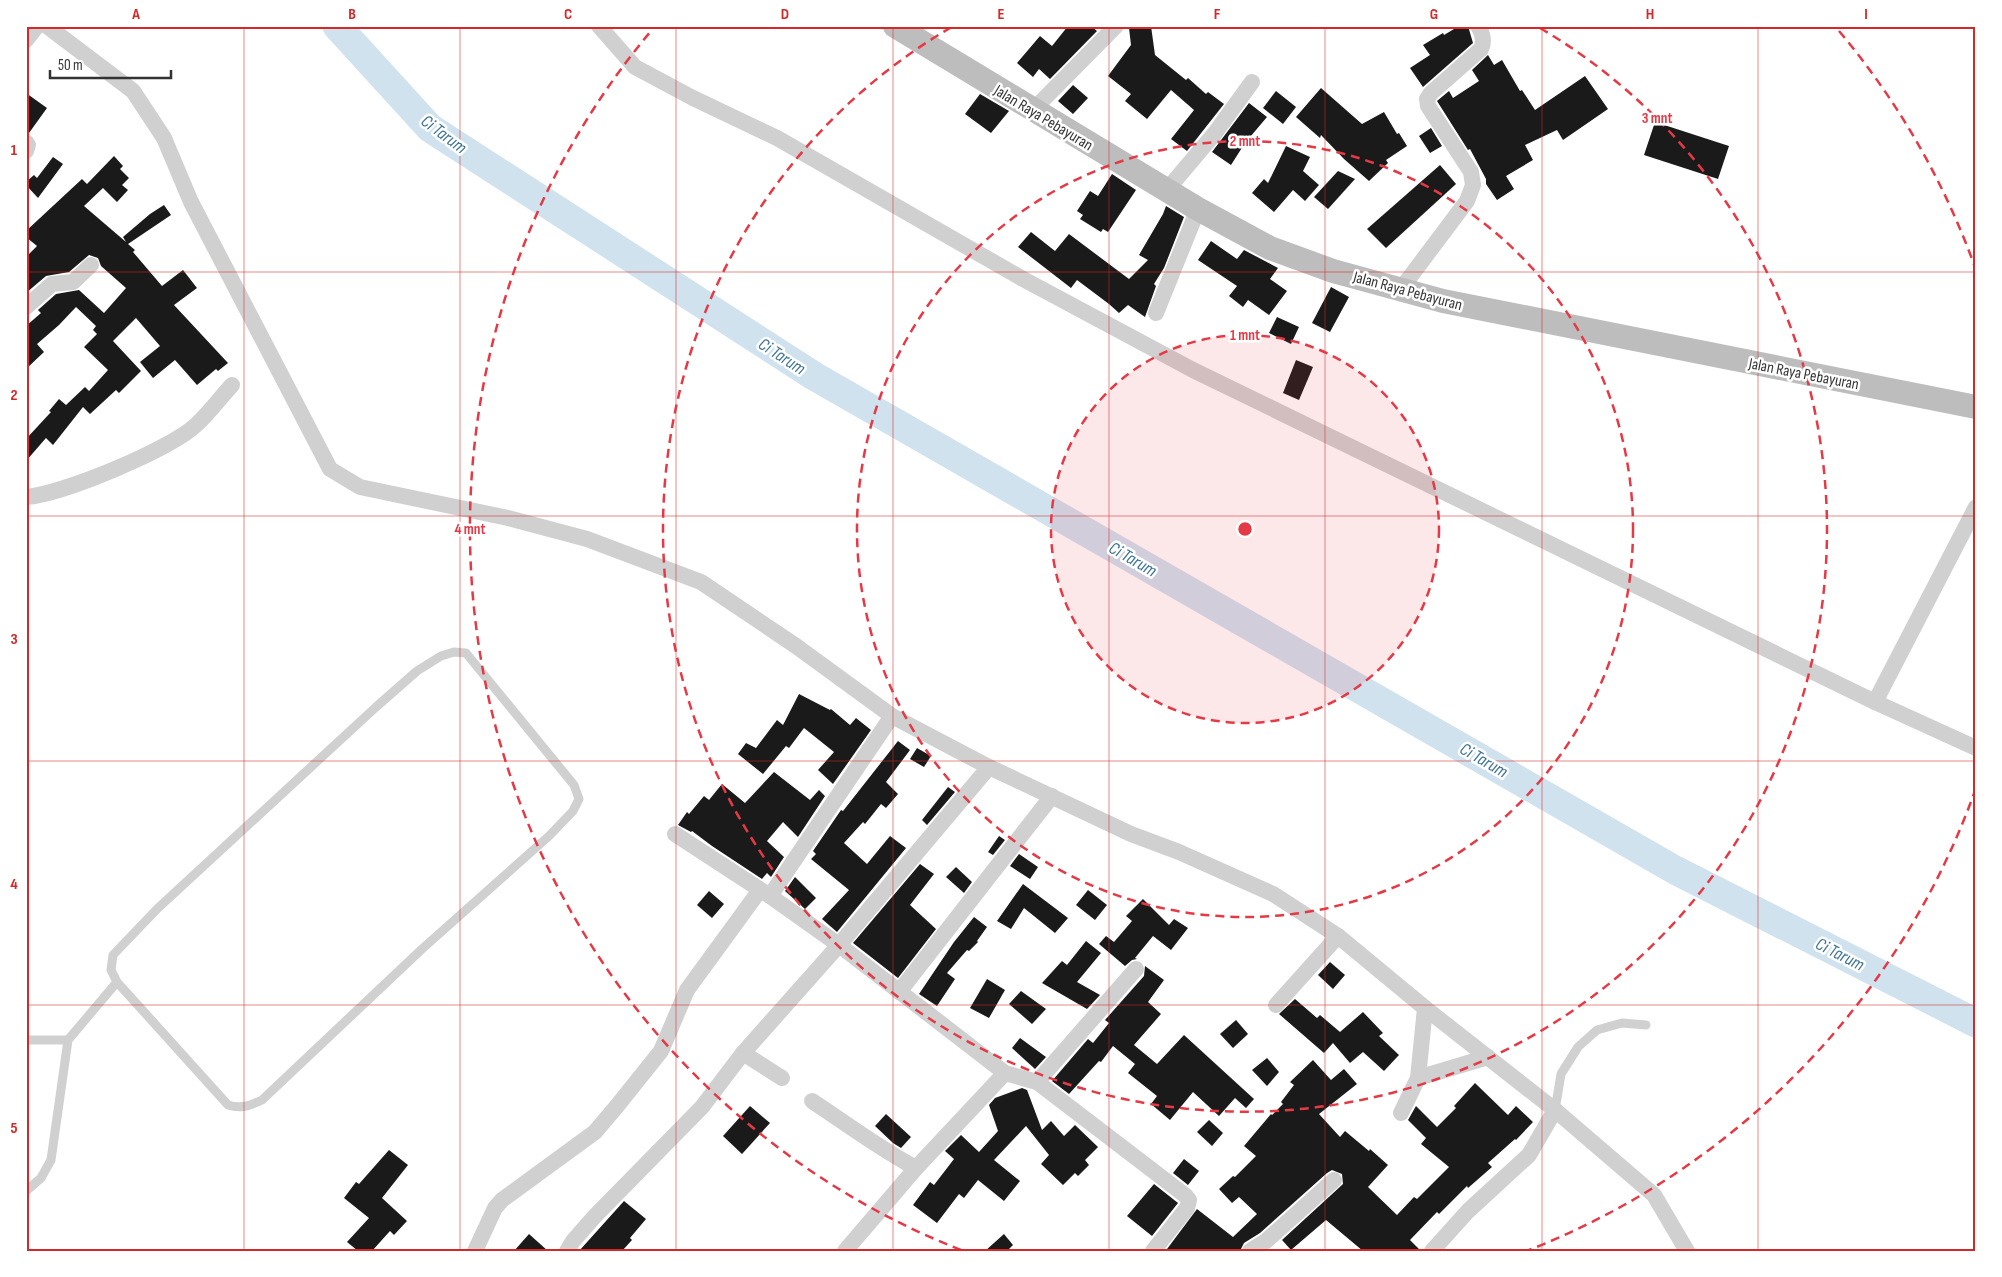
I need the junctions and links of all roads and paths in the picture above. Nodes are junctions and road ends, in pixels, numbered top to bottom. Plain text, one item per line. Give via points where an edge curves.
1 (37, 26) edge
2 (47, 26) edge
3 (599, 26) edge
4 (895, 26) edge
5 (1116, 26) edge
6 (1478, 26) edge
7 (26, 40) edge
8 (1252, 82) dead end
9 (1033, 110) junction
10 (26, 142) edge
11 (26, 151) edge
12 (1166, 191) junction
13 (1198, 208) junction
14 (92, 265) dead end
15 (1401, 289) junction
16 (26, 307) edge
17 (1156, 313) dead end
18 (232, 385) dead end
19 (1976, 407) edge
20 (26, 497) edge
21 (1976, 507) edge
22 (1875, 702) junction
23 (892, 716) junction
24 (1976, 748) edge
25 (990, 767) junction
26 (1052, 796) junction
27 (675, 834) dead end
28 (765, 893) junction
29 (1338, 936) junction
30 (839, 945) junction
31 (1136, 969) dead end
32 (117, 982) junction
33 (899, 992) junction
34 (1276, 1005) dead end
35 (1425, 1008) junction
36 (1646, 1026) dead end
37 (26, 1040) edge
38 (68, 1040) junction
39 (743, 1053) junction
40 (1488, 1057) junction
41 (1005, 1073) junction
42 (782, 1078) dead end
43 (1418, 1078) junction
44 (1037, 1082) junction
45 (812, 1101) dead end
46 (1555, 1110) junction
47 (1401, 1113) dead end
48 (916, 1168) junction
49 (1334, 1180) dead end
50 (26, 1191) edge
51 (475, 1251) edge
52 (568, 1251) edge
53 (846, 1251) edge
54 (1153, 1251) edge
55 (1250, 1251) edge
56 (1432, 1251) edge
57 (1687, 1251) edge

1 - 7 street
2 - 23 street via 133,91 164,138 191,202 330,469 360,487 508,518 587,539 701,582
3 - 22 street via 635,67 777,138 1023,279 1185,365
4 - 9 main road, Jalan Raya Pebayuran
5 - 9 street
6 - 15 street via 1483,38 1481,49 1427,99 1428,106 1471,172 1473,185 1466,201
8 - 12 street via 1215,133
9 - 12 main road, Jalan Raya Pebayuran
10 - 11 street
12 - 13 main road, Jalan Raya Pebayuran
13 - 15 main road, Jalan Raya Pebayuran via 1270,248 1333,271
13 - 17 street
14 - 16 street via 73,282 52,284
15 - 19 main road, Jalan Raya Pebayuran via 1443,301
18 - 20 street via 195,426 166,445 77,484
21 - 22 street
22 - 24 street
23 - 25 street
23 - 28 street
25 - 26 street
25 - 30 street
26 - 29 street via 1131,834 1273,894
26 - 33 street
27 - 28 street
28 - 30 street
28 - 51 street via 687,990 661,1051 639,1079 595,1132 502,1200
29 - 34 street
29 - 35 street
30 - 33 street
30 - 39 street
31 - 44 street
32 - 32 lane via 111,970 113,955 120,945 376,707 441,656 466,653 574,785 579,799 549,836 422,949 262,1100 248,1107 228,1105
32 - 38 lane
33 - 41 street
35 - 40 street
35 - 43 street
36 - 46 lane via 1622,1023 1598,1030 1578,1047 1561,1074
37 - 38 lane
38 - 50 lane via 51,1160 41,1178
39 - 42 street
39 - 52 street via 702,1107 595,1216
40 - 43 street
40 - 46 street
41 - 44 street
41 - 48 street
43 - 47 street
44 - 54 street via 1189,1200 1187,1208
45 - 48 street via 890,1155
46 - 56 street via 1529,1155 1468,1211
46 - 57 street via 1654,1195
48 - 53 street
49 - 55 street via 1266,1241

